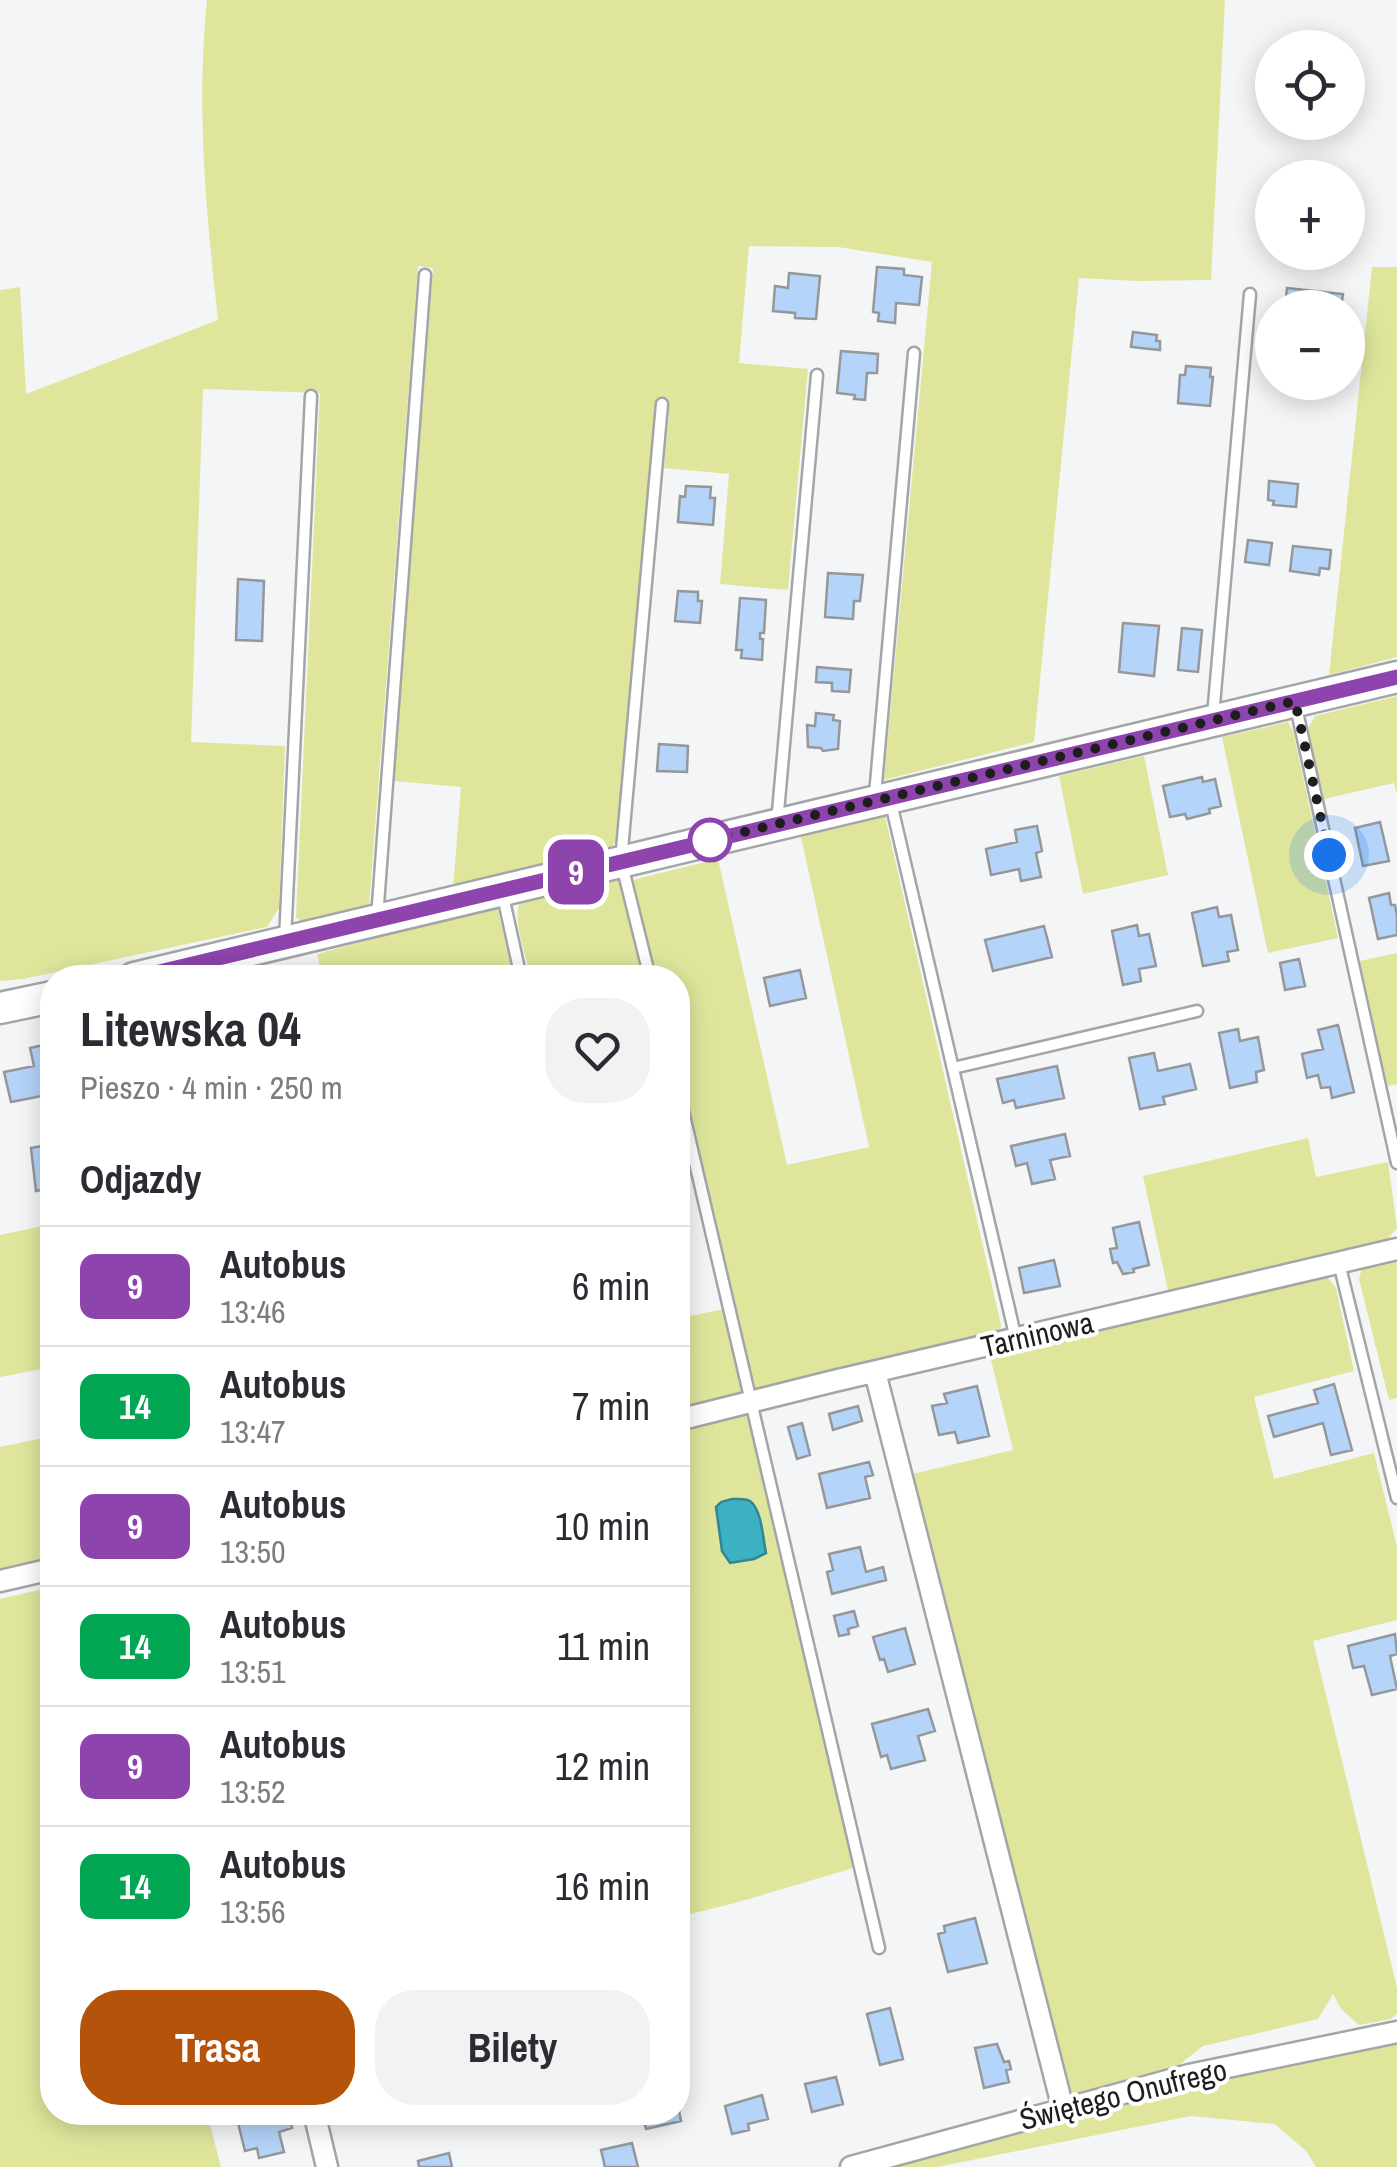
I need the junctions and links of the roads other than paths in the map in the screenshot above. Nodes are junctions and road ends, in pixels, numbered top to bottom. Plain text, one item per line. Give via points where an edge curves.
1 (425, 275) dead end
2 (1250, 294) dead end
3 (914, 353) dead end
4 (816, 374) dead end
5 (312, 396) dead end
6 (662, 404) dead end
7 (1397, 677) edge
8 (1295, 701) junction
9 (1213, 721) junction
10 (882, 799) junction
11 (776, 824) junction
12 (621, 861) junction
13 (501, 890) junction
14 (377, 920) junction
15 (285, 941) junction
16 (201, 965) edge
17 (519, 965) edge
18 (647, 965) edge
19 (40, 999) edge
20 (0, 1008) edge
21 (1197, 1011) dead end
22 (953, 1068) junction
23 (690, 1142) edge
24 (1397, 1164) edge
25 (1397, 1249) edge
26 (1338, 1262) junction
27 (1016, 1339) junction
28 (875, 1372) junction
29 (750, 1402) junction
30 (690, 1417) edge
31 (1397, 1498) edge
32 (40, 1572) edge
33 (0, 1582) edge
34 (879, 1948) dead end
35 (1397, 2032) edge
36 (1063, 2109) junction
37 (317, 2125) edge
38 (327, 2167) edge
39 (850, 2167) edge

1 - 14 lane
2 - 9 lane
3 - 10 lane
4 - 11 lane
5 - 15 lane
6 - 12 lane
7 - 8 street
8 - 9 street
8 - 24 lane
9 - 10 street
10 - 11 street
10 - 22 lane
11 - 12 street
12 - 13 street
12 - 18 lane
13 - 14 street
13 - 17 lane
14 - 15 street
15 - 16 street
19 - 20 street
21 - 22 lane
22 - 27 lane
23 - 29 lane
25 - 26 street, Tarninowa
26 - 27 street, Tarninowa
26 - 31 lane
27 - 28 street, Tarninowa
28 - 29 street, Tarninowa
28 - 36 street
29 - 30 street, Tarninowa
29 - 34 lane
32 - 33 street
35 - 36 street, Świętego Onufrego
36 - 39 street, Świętego Onufrego
37 - 38 street

